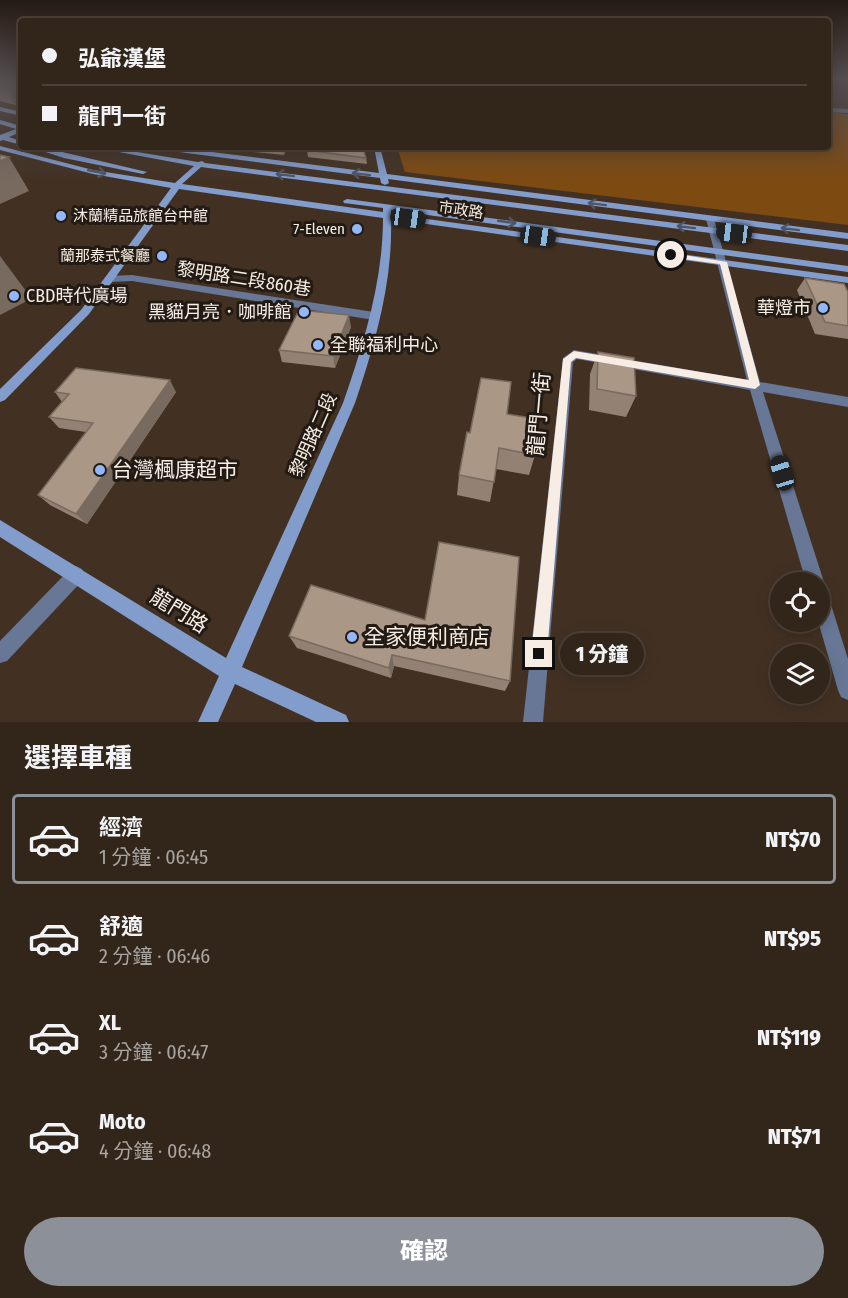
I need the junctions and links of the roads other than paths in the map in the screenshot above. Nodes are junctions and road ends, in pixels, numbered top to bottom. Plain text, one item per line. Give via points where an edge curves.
1 (0, 122) edge
2 (18, 127) edge
3 (18, 130) edge
4 (1, 138) edge
5 (17, 142) edge
6 (0, 147) edge
7 (43, 150) edge
8 (112, 150) edge
9 (177, 150) edge
10 (378, 150) edge
11 (213, 155) junction
12 (200, 165) junction
13 (384, 177) junction
14 (179, 183) junction
15 (385, 188) junction
16 (387, 210) junction
17 (711, 224) junction
18 (848, 236) edge
19 (848, 248) edge
20 (722, 257) junction
21 (848, 269) edge
22 (109, 279) junction
23 (848, 280) edge
24 (374, 316) junction
25 (755, 385) junction
26 (0, 397) edge
27 (848, 402) edge
28 (0, 528) edge
29 (812, 572) edge
30 (76, 575) junction
31 (830, 631) edge
32 (0, 654) edge
33 (229, 671) junction
34 (848, 690) edge
35 (208, 722) edge
36 (339, 722) edge
37 (533, 722) edge

1 - 2 street
3 - 4 street
4 - 5 street
5 - 6 street
6 -> 14 street, 市政路 via 93,172
7 - 14 street, 市政路
8 - 12 street, 市政路
9 - 11 street, 市政路
10 - 13 street, 黎明路二段
11 - 12 street
13 -> 11 street, 市政路
12 - 14 street
15 -> 12 street, 市政路
13 - 15 street, 黎明路二段
17 -> 13 street, 市政路
14 - 16 street, 市政路
14 - 22 street
15 - 16 street, 黎明路二段
17 -> 15 street, 市政路
16 -> 20 street, 市政路
16 - 24 street, 黎明路二段 via 386,247
18 -> 17 street, 市政路
17 - 19 street, 市政路
17 - 20 street
20 - 21 street, 市政路
20 - 23 street, 市政路
20 - 25 street
22 - 24 street, 黎明路二段860巷 via 132,278
22 - 26 street via 85,312
24 - 33 street, 黎明路二段 via 365,359 349,403
25 - 27 street, 龍門一街
25 - 29 street
25 - 37 street, 龍門一街 via 574,354 567,361
28 - 30 street, 龍門路
30 - 32 street
30 - 33 street, 龍門路
31 - 34 street
33 - 35 street, 黎明路二段
33 - 36 street, 龍門路

